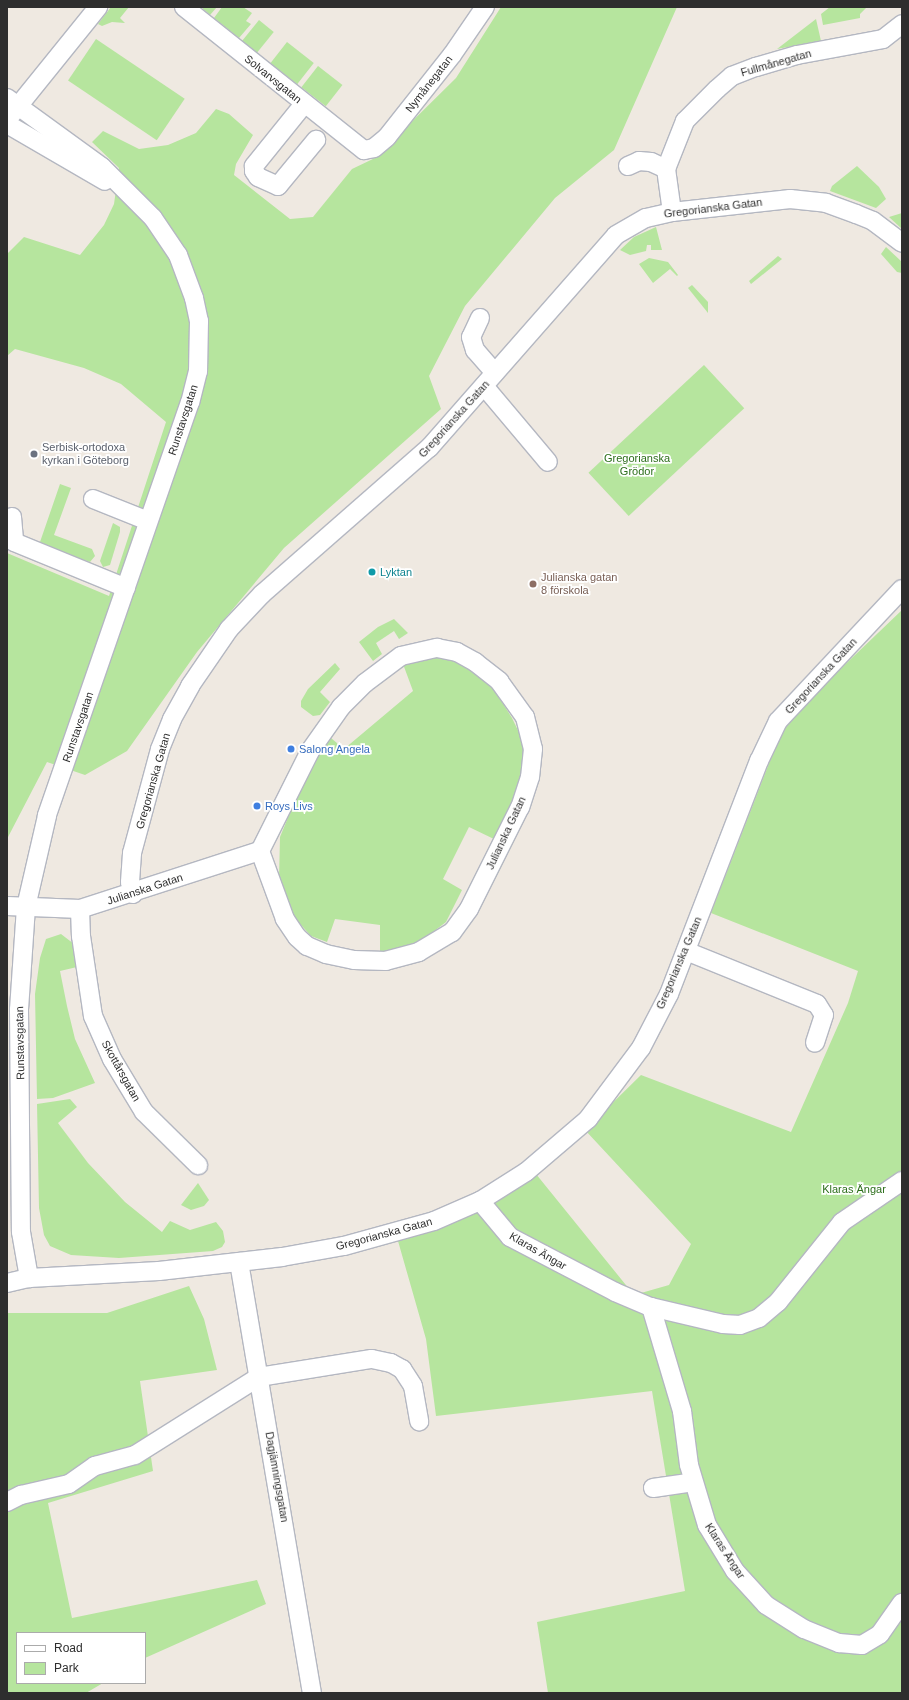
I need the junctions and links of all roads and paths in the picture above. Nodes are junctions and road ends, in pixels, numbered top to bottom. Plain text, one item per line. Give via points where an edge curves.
1 (98, 7) edge
2 (184, 7) edge
3 (485, 7) edge
4 (902, 24) edge
5 (12, 102) edge
6 (304, 104) junction
7 (7, 120) edge
8 (7, 124) edge
9 (323, 133) junction
10 (364, 150) joint
11 (628, 166) dead end
12 (666, 169) junction
13 (139, 203) junction
14 (672, 212) junction
15 (902, 243) edge
16 (480, 318) dead end
17 (489, 380) junction
18 (548, 462) dead end
19 (93, 499) dead end
20 (12, 517) dead end
21 (148, 521) junction
22 (126, 588) junction
23 (902, 589) edge
24 (260, 851) junction
25 (133, 894) junction
26 (7, 906) edge
27 (26, 907) junction
28 (80, 909) junction
29 (686, 951) junction
30 (815, 1043) dead end
31 (198, 1165) dead end
32 (902, 1181) edge
33 (480, 1200) junction
34 (239, 1262) junction
35 (29, 1278) junction
36 (7, 1283) edge
37 (651, 1307) junction
38 (259, 1377) junction
39 (419, 1421) dead end
40 (694, 1482) junction
41 (653, 1488) dead end
42 (7, 1502) edge
43 (902, 1603) edge
44 (312, 1693) edge

1 - 5 street
2 - 6 street, Solvarvsgatan
3 - 10 street, Nymånegatan via 452,55 387,137 374,148
4 - 12 street, Fullmånegatan via 883,39 797,55 732,76 685,121
5 - 7 street
5 - 13 street, Runstavsgatan via 102,167
6 - 9 street, Solvarvsgatan
6 - 9 street via 254,166 254,171 258,177 278,186
8 - 13 street, Runstavsgatan
9 - 10 street, Solvarvsgatan
11 - 12 street via 639,161 651,162
12 - 14 street, Fullmånegatan
13 - 21 street, Runstavsgatan via 178,255 194,298 199,321 198,371 190,402
14 - 15 street, Gregorianska Gatan via 790,199 820,202 873,221
14 - 17 street, Gregorianska Gatan via 646,218 607,243
16 - 17 street via 471,337 474,350
17 - 18 street
17 - 25 street, Gregorianska Gatan via 429,448 262,594 229,629 206,661 172,718 158,755 132,853 130,882
19 - 21 street
20 - 22 street via 14,542
21 - 22 street, Runstavsgatan
22 - 27 street, Runstavsgatan via 47,816
23 - 29 street, Gregorianska Gatan via 778,722 770,734
24 - 24 street, Julianska Gatan via 284,919 307,946 326,954 354,960 386,961 419,952 452,932 469,909 520,807 530,777 533,749 525,718 498,682 475,662 457,652 436,648 400,656 365,684 324,728
24 - 25 street, Julianska Gatan
25 - 28 street, Julianska Gatan
26 - 27 street, Julianska Gatan
27 - 28 street, Julianska Gatan
27 - 35 street, Runstavsgatan via 19,1010 21,1232
28 - 31 street, Skottårsgatan via 81,936 93,1016 112,1059 144,1112
29 - 30 street via 817,1004 824,1015
29 - 33 street, Gregorianska Gatan via 669,994 641,1048 588,1119 526,1172
32 - 37 street, Klaras Ängar via 842,1222 778,1302 759,1318 740,1325 723,1324
33 - 34 street, Gregorianska Gatan via 434,1221 392,1234 336,1247
33 - 37 street, Klaras Ängar via 510,1237 615,1292
34 - 35 street, Gregorianska Gatan via 159,1271
34 - 38 street, Dagjämningsgatan
35 - 36 street, Gregorianska Gatan
37 - 40 street, Klaras Ängar via 682,1411
38 - 39 street via 372,1359 391,1364 402,1369 413,1386
38 - 42 street via 135,1455 95,1466 69,1484 21,1495
38 - 44 street, Dagjämningsgatan
40 - 41 street
40 - 43 street, Klaras Ängar via 706,1525 735,1571 766,1606 804,1629 839,1643 862,1645 880,1634

